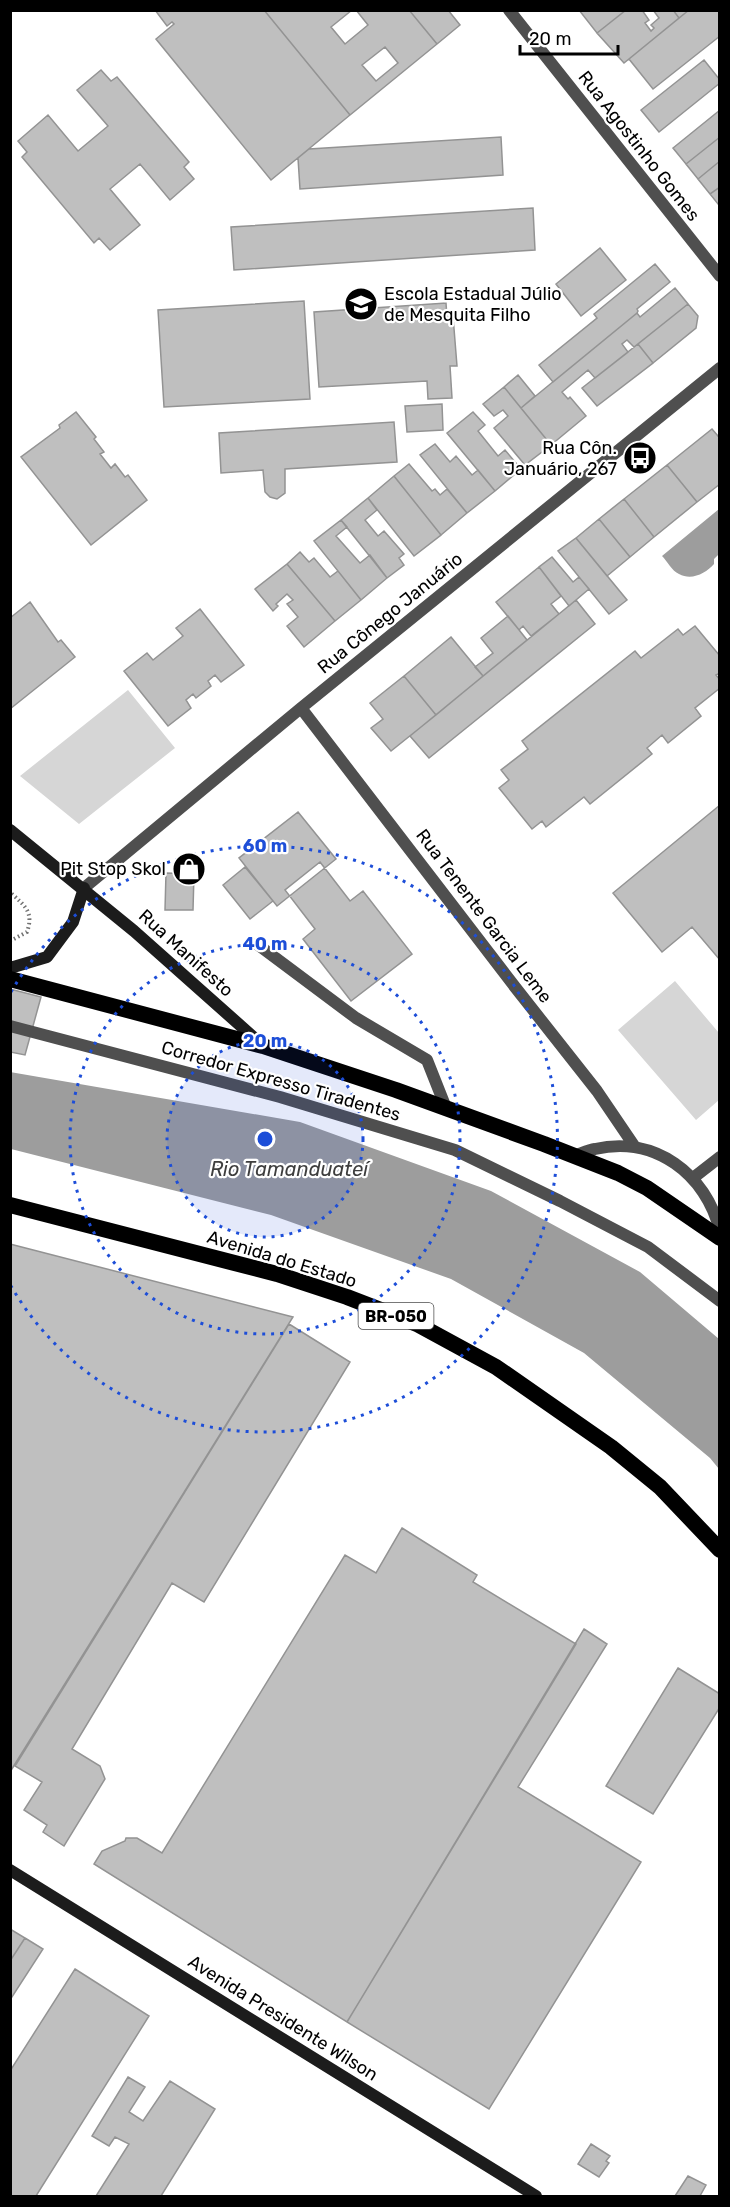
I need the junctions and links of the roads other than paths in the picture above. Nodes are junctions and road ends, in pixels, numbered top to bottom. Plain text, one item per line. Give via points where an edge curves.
1 (509, 10) edge
2 (720, 276) edge
3 (720, 368) edge
4 (301, 708) junction
5 (10, 830) edge
6 (84, 888) junction
7 (257, 944) dead end
8 (10, 968) edge
9 (10, 979) edge
10 (10, 1026) edge
11 (263, 1046) junction
12 (446, 1108) junction
13 (635, 1147) junction
14 (572, 1156) junction
15 (720, 1157) edge
16 (693, 1178) junction
17 (10, 1205) edge
18 (720, 1231) edge
19 (720, 1238) edge
20 (720, 1301) edge
21 (720, 1550) edge
22 (10, 1870) edge
23 (536, 2196) edge

1 - 2 street, Rua Agostinho Gomes
3 - 4 street, Rua Cônego Januário
4 - 6 street, Rua Cônego Januário
4 - 13 street, Rua Tenente Garcia Leme via 597,1090
5 - 6 main road, Rua Manifesto
6 - 8 main road via 73,922 47,957
6 - 11 main road, Rua Manifesto
7 - 12 street via 356,1018 427,1060
9 - 11 highway
10 - 20 street, Corredor Expresso Tiradentes via 280,1097 455,1150 648,1247
11 - 12 highway
12 - 14 highway
13 - 14 street via 595,1149
13 - 16 street via 668,1159
14 - 19 highway via 646,1188
15 - 16 street
16 - 18 street via 705,1192
17 - 21 highway, Avenida do Estado / BR-050 via 277,1274 417,1324 496,1367 611,1447 660,1487
22 - 23 main road, Avenida Presidente Wilson

